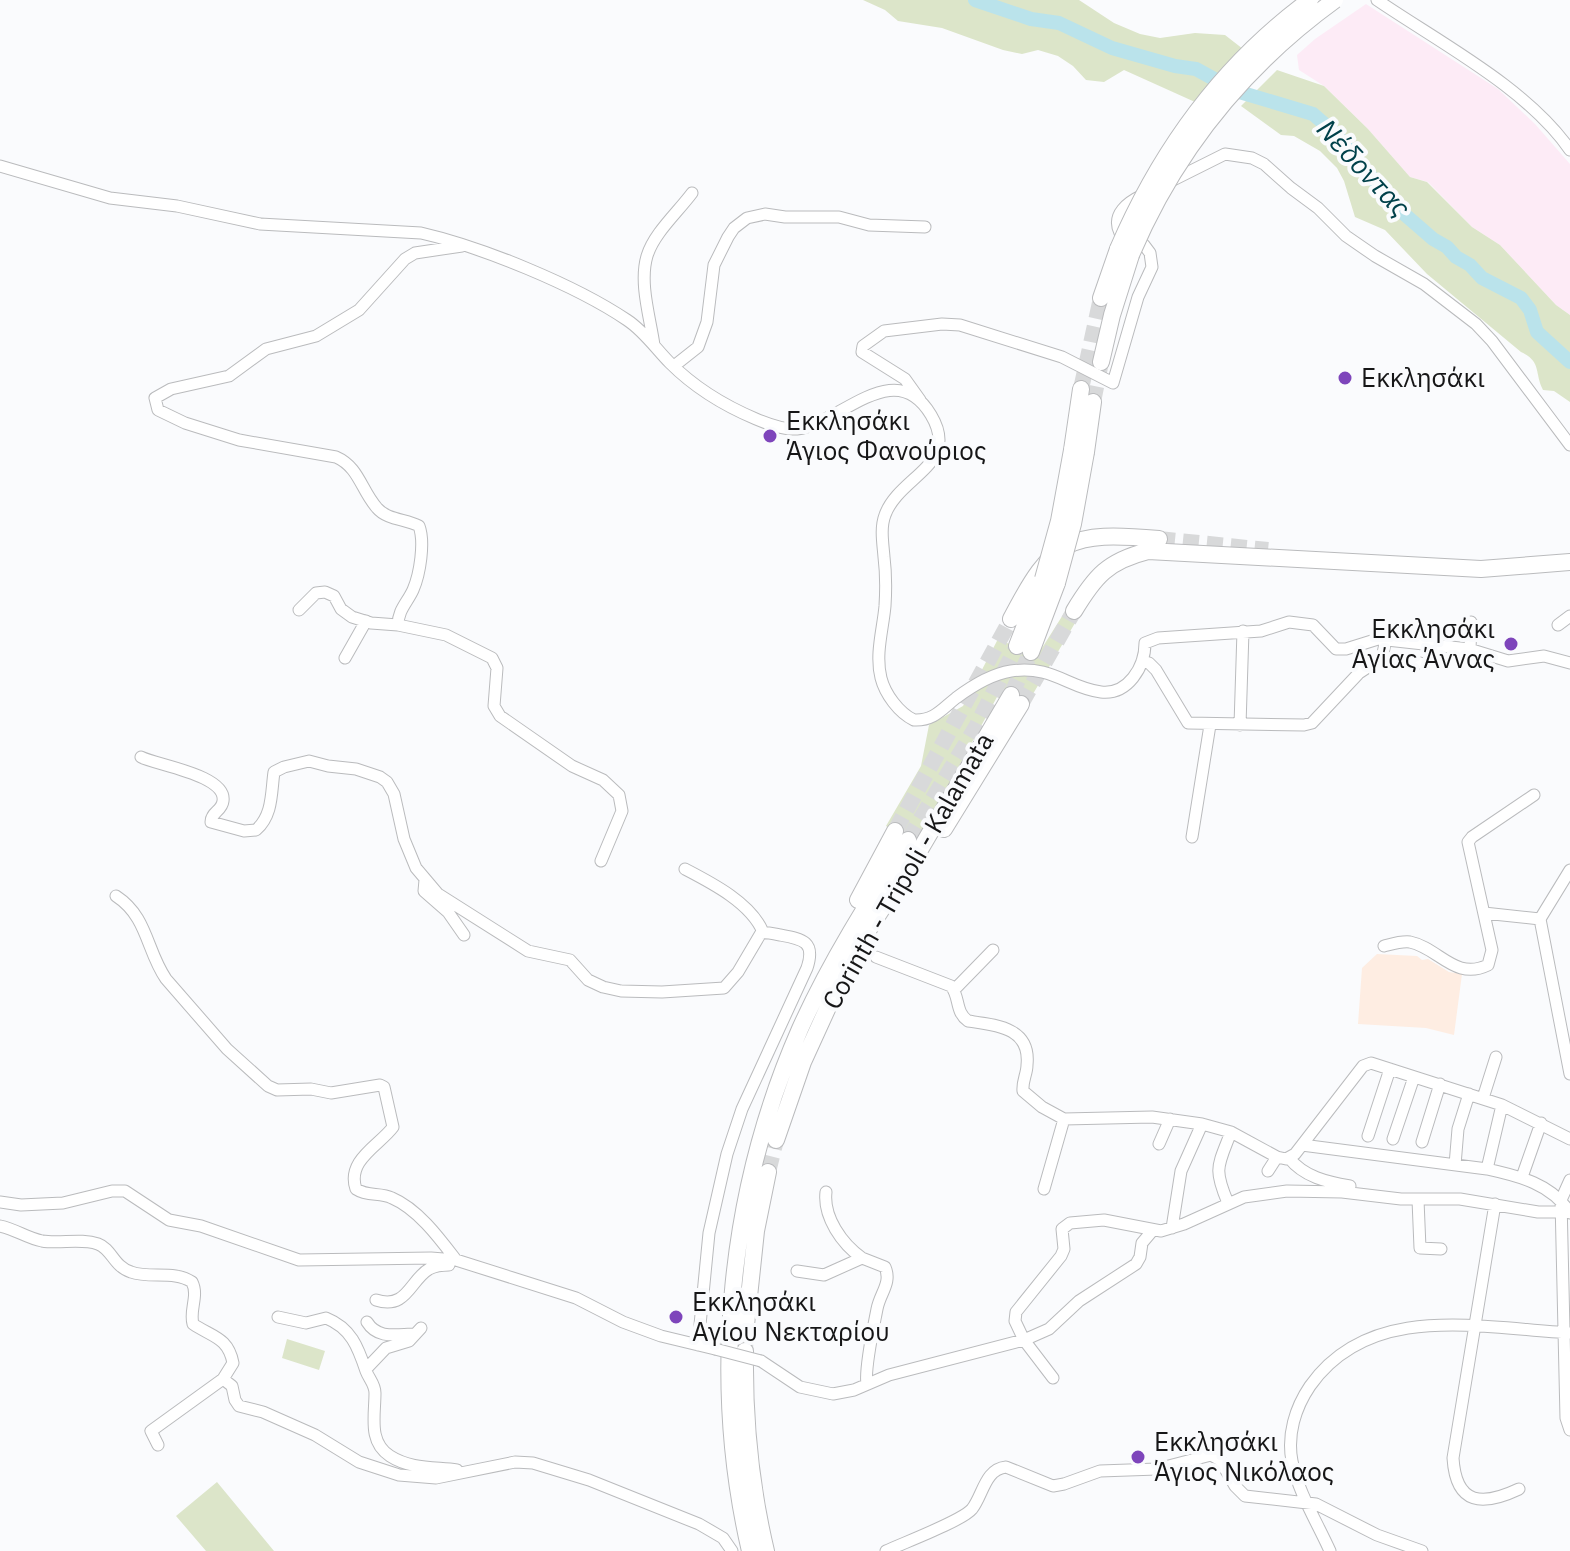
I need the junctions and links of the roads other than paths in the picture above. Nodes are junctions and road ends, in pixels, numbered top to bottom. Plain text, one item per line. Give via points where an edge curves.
1 (1310, 0) edge
2 (1335, 0) edge
3 (1377, 0) edge
4 (1570, 150) edge
5 (0, 166) edge
6 (692, 193) dead end
7 (925, 227) dead end
8 (462, 246) junction
9 (1125, 252) junction
10 (1101, 298) tunnel mouth
11 (654, 345) junction
12 (1101, 362) tunnel mouth
13 (674, 366) junction
14 (1081, 389) tunnel mouth
15 (920, 401) junction
16 (1093, 402) tunnel mouth
17 (1570, 445) edge
18 (1079, 451) junction
19 (1159, 539) tunnel mouth
20 (1268, 550) tunnel mouth
21 (1570, 562) edge
22 (1365, 564) junction
23 (299, 610) dead end
24 (1074, 611) tunnel mouth
25 (1570, 616) edge
26 (1011, 619) tunnel mouth
27 (366, 621) junction
28 (1471, 622) dead end
29 (398, 625) junction
30 (1558, 625) dead end
31 (1243, 631) junction
32 (1386, 639) junction
33 (1024, 649) tunnel mouth
34 (1470, 650) junction
35 (345, 658) dead end
36 (1380, 659) junction
37 (1142, 661) junction
38 (1420, 663) dead end
39 (1570, 663) edge
40 (1016, 699) tunnel mouth
41 (1210, 725) junction
42 (1240, 725) junction
43 (141, 757) dead end
44 (1534, 795) dead end
45 (902, 835) tunnel mouth
46 (1192, 837) dead end
47 (601, 861) dead end
48 (685, 869) dead end
49 (1570, 870) edge
50 (425, 880) junction
51 (116, 896) dead end
52 (1484, 913) junction
53 (1540, 919) junction
54 (763, 932) junction
55 (464, 935) dead end
56 (1384, 946) dead end
57 (993, 950) dead end
58 (876, 957) dead end
59 (954, 990) junction
60 (1496, 1057) dead end
61 (1390, 1069) junction
62 (1570, 1074) edge
63 (1414, 1077) junction
64 (1440, 1084) junction
65 (1469, 1094) junction
66 (1483, 1098) junction
67 (1502, 1105) junction
68 (1064, 1119) junction
69 (1170, 1119) junction
70 (1541, 1123) junction
71 (1202, 1124) junction
72 (1231, 1132) junction
73 (1368, 1136) dead end
74 (1393, 1139) dead end
75 (1570, 1139) edge
76 (776, 1140) tunnel mouth
77 (1422, 1142) dead end
78 (1159, 1144) dead end
79 (1302, 1145) junction
80 (1283, 1158) junction
81 (1455, 1165) junction
82 (1487, 1169) junction
83 (1268, 1171) dead end
84 (768, 1172) tunnel mouth
85 (1522, 1177) junction
86 (1570, 1180) edge
87 (1044, 1189) dead end
88 (826, 1192) dead end
89 (1380, 1197) junction
90 (1418, 1200) junction
91 (0, 1202) edge
92 (1228, 1203) junction
93 (1495, 1204) junction
94 (1566, 1210) edge
95 (0, 1226) edge
96 (1172, 1228) junction
97 (1153, 1230) junction
98 (1441, 1249) dead end
99 (862, 1258) junction
100 (461, 1262) junction
101 (797, 1271) dead end
102 (376, 1300) dead end
103 (278, 1317) dead end
104 (367, 1322) dead end
105 (746, 1325) tunnel mouth
106 (1474, 1327) junction
107 (1567, 1332) edge
108 (1024, 1340) junction
109 (698, 1345) junction
110 (745, 1351) tunnel mouth
111 (368, 1363) junction
112 (1053, 1378) dead end
113 (223, 1379) junction
114 (867, 1384) junction
115 (1570, 1430) edge
116 (158, 1445) dead end
117 (466, 1472) junction
118 (1519, 1489) dead end
119 (1307, 1502) junction
120 (732, 1551) edge
121 (750, 1551) edge
122 (766, 1551) edge
123 (886, 1551) edge
124 (1330, 1551) edge
125 (1422, 1551) edge

1 - 9 highway, bridge via 1253,47 1203,102 1161,164
2 - 9 highway, bridge via 1264,58 1215,111
3 - 4 street via 1510,89
5 - 8 street via 110,198 260,224 421,233
6 - 11 street via 647,257 645,284
7 - 13 street via 869,225 839,217 747,218 728,237 714,265 707,322 698,347
8 - 11 street via 572,290 627,320
8 - 29 street via 405,259 359,310 316,336 266,349 229,376 171,389 155,398 158,410 185,423 239,440 346,461 378,509 419,526 416,580
9 - 10 highway
9 - 12 highway
11 - 13 street
13 - 15 street via 737,410 789,429 881,392 907,393
14 - 18 highway
15 - 17 street via 905,379 862,352 877,334 960,325 1062,357 1113,383 1152,262 1144,245 1120,233 1119,215 1137,197 1232,153 1264,164 1346,236 1476,324
15 - 37 street via 935,422 940,444 934,459 897,495 885,514 883,530 885,603 879,661 883,684 907,717 937,715 984,681 1009,672 1045,672 1101,692 1116,689 1135,676
16 - 18 highway
18 - 33 highway, bridge via 1059,521 1050,581
19 - 26 highway via 1100,536 1060,549 1036,575
20 - 22 highway
21 - 22 highway via 1489,569
22 - 24 highway via 1148,551 1099,574
23 - 27 street via 316,593 325,592 341,609
25 - 30 street
27 - 29 street
27 - 35 street
28 - 34 street
29 - 47 street via 446,635 492,658 497,668 494,706 500,716 572,766 613,787 622,811
31 - 32 street via 1309,624 1339,650
31 - 37 street via 1160,637 1145,643
31 - 42 street
32 - 34 street
32 - 36 street
34 - 39 street via 1508,661 1546,656
36 - 38 street
36 - 42 street via 1359,673 1311,724
37 - 41 street via 1156,670 1186,721
40 - 76 highway, Corinth - Tripoli - Kalamata via 967,795 839,983
41 - 42 street
41 - 46 street
43 - 50 street via 189,770 217,788 223,802 211,822 244,831 263,823 279,769 309,761 380,777 391,787 404,839
44 - 52 street via 1470,839
45 - 121 highway, Corinth - Tripoli - Kalamata via 789,1057 747,1196 731,1326 731,1423
48 - 54 street via 758,919
49 - 53 street
50 - 54 street via 443,898 525,949 567,959 588,980 613,990 724,988
50 - 55 street via 425,893
51 - 100 street via 137,916 166,979 227,1049 268,1086 331,1093 384,1087 393,1127 354,1173 356,1189 406,1206
52 - 53 street
52 - 56 street via 1493,956 1483,968 1453,967 1411,943
53 - 62 street
54 - 109 street via 801,939 809,962 727,1154 709,1233
57 - 59 street
58 - 59 street
59 - 68 street via 962,1017 1002,1025 1014,1033 1027,1054 1023,1091
60 - 66 street
61 - 63 street
61 - 73 street
61 - 79 street via 1363,1066
63 - 64 street
63 - 74 street
64 - 65 street
64 - 77 street
65 - 66 street
65 - 81 street via 1458,1129
66 - 67 street
67 - 70 street
67 - 82 street
68 - 69 street
68 - 87 street
69 - 71 street
69 - 78 street
70 - 75 street
70 - 85 street
71 - 72 street
71 - 96 street via 1181,1171
72 - 80 street
72 - 92 street via 1217,1170
79 - 80 street
79 - 81 street
80 - 83 street
80 - 89 street via 1322,1180
81 - 82 street
82 - 85 street
84 - 105 highway
85 - 94 street via 1537,1183
86 - 94 street
88 - 99 street via 836,1229
89 - 90 street
89 - 92 street via 1275,1192
90 - 93 street
90 - 98 street via 1420,1248
91 - 100 street via 63,1203 118,1190 176,1223 201,1226 299,1260
92 - 96 street
93 - 94 street via 1538,1212
93 - 106 street
94 - 107 street
95 - 113 street via 43,1241 97,1243 133,1273 189,1280 195,1287 193,1324 231,1351 233,1363
96 - 97 street
97 - 108 street via 1142,1243 1136,1264 1079,1301 1049,1329
97 - 108 street via 1104,1220 1064,1226 1064,1252 1016,1312
99 - 101 street via 824,1275
99 - 114 street via 880,1263 888,1276 877,1305
100 - 102 street via 432,1268 401,1298
100 - 109 street
103 - 111 street via 306,1323 331,1320
104 - 111 street via 381,1334 418,1331
106 - 107 street
106 - 118 street via 1454,1475 1475,1499 1497,1499
106 - 119 street via 1385,1331 1357,1343 1324,1369 1302,1400 1291,1437 1293,1462
107 - 115 street
108 - 112 street
108 - 114 street
109 - 114 street, bridge via 761,1361 811,1391 844,1393
110 - 122 highway via 749,1460
111 - 117 street via 379,1446 411,1465
113 - 116 street via 151,1431
113 - 117 street via 232,1386 239,1406 287,1422 375,1468 425,1479
117 - 120 street via 533,1463 699,1524 723,1538
119 - 123 street via 1245,1496 1211,1455 1157,1469 1100,1471 1053,1486 997,1468 967,1513
119 - 124 street
119 - 125 street

